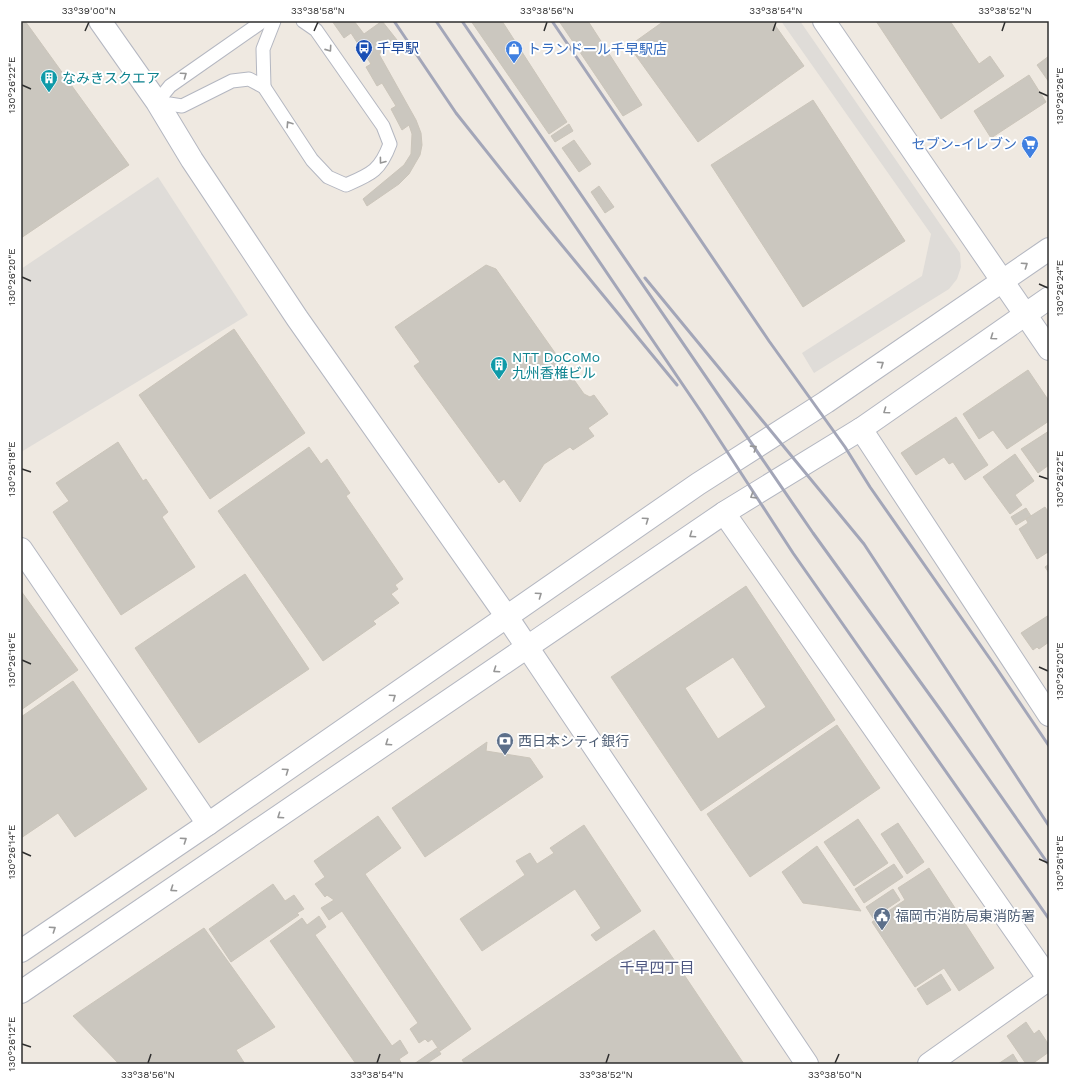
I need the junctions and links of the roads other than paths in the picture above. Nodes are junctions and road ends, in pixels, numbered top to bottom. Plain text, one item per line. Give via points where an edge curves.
1 (100, 21) edge
2 (263, 21) edge
3 (274, 21) edge
4 (303, 21) edge
5 (824, 21) edge
6 (264, 87) junction
7 (157, 102) junction
8 (1049, 249) edge
9 (1002, 281) junction
10 (1049, 298) edge
11 (1025, 315) junction
12 (1049, 349) edge
13 (861, 429) junction
14 (724, 513) junction
15 (21, 549) edge
16 (507, 617) junction
17 (528, 648) junction
18 (1049, 715) edge
19 (208, 824) junction
20 (21, 950) edge
21 (1049, 979) edge
22 (21, 992) edge
23 (807, 1064) edge
24 (929, 1064) edge

1 - 7 street
7 -> 2 lane via 170,86
3 - 6 lane via 263,49
4 -> 6 lane via 316,30 383,126 390,144 384,161 368,176 346,185 328,177 312,160
5 - 9 street
6 - 7 lane via 249,79 232,81 182,106
7 - 16 street via 192,160 297,318
9 -> 8 street
9 - 11 street
16 -> 9 street via 698,484 826,402
10 - 11 street
11 - 12 street
11 -> 13 street
13 -> 14 street
13 - 18 street
14 -> 17 street
14 - 21 street
15 - 19 street
16 - 17 street
19 -> 16 street
17 -> 22 street
17 - 23 street
20 -> 19 street
21 - 24 street

